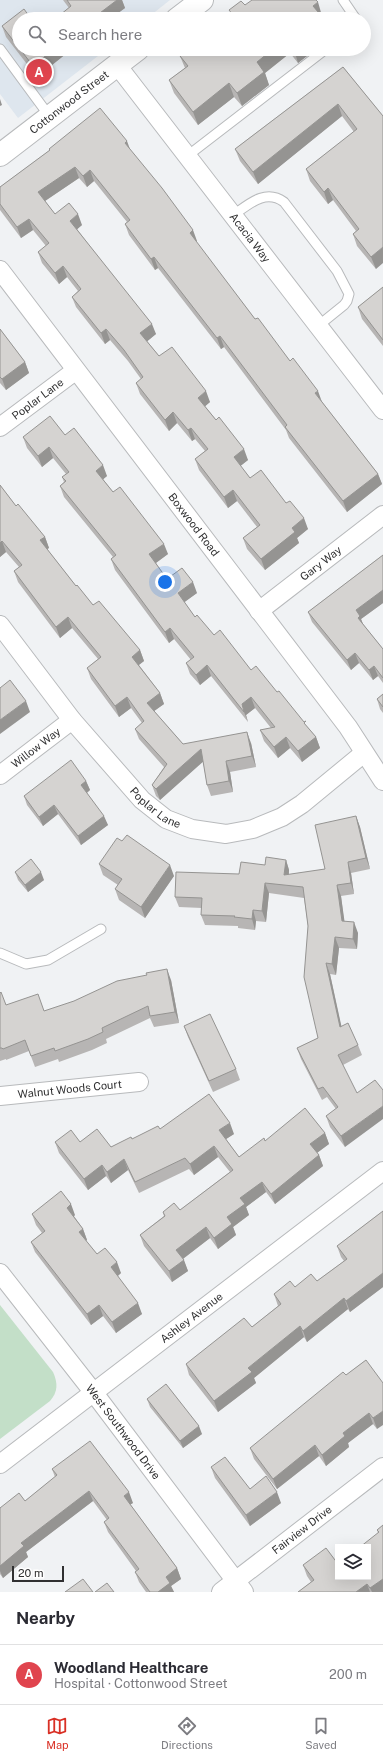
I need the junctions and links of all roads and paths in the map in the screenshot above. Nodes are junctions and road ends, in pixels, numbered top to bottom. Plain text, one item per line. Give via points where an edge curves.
1 (202, 0) edge
2 (343, 0) edge
3 (186, 12) edge
4 (351, 12) edge
5 (0, 49) edge
6 (129, 56) edge
7 (317, 56) edge
8 (117, 65) junction
9 (50, 117) junction
10 (0, 155) edge
11 (186, 157) junction
12 (232, 216) junction
13 (0, 270) edge
14 (318, 326) junction
15 (75, 370) junction
16 (383, 410) edge
17 (0, 427) edge
18 (383, 515) edge
19 (259, 611) junction
20 (0, 625) edge
21 (72, 720) junction
22 (364, 753) junction
23 (0, 775) edge
24 (383, 781) edge
25 (101, 929) dead end
26 (0, 953) edge
27 (139, 1082) dead end
28 (0, 1096) edge
29 (383, 1171) edge
30 (0, 1273) edge
31 (94, 1393) junction
32 (0, 1464) edge
33 (383, 1467) edge
34 (240, 1586) edge
35 (221, 1592) edge

1 - 3 street
2 - 4 lane
5 - 9 lane
6 - 8 street, Cottonwood Street
7 - 11 lane
8 - 9 street, Cottonwood Street
8 - 11 street, Acacia Way
9 - 10 street, Cottonwood Street
11 - 12 street, Acacia Way
12 - 14 street, Acacia Way
12 - 14 lane via 266,196 273,196 284,202 337,272 349,294 344,305
13 - 15 street, Boxwood Road
14 - 16 street, Acacia Way
15 - 17 street, Poplar Lane
15 - 19 street, Boxwood Road
18 - 19 street, Gary Way
19 - 22 street, Boxwood Road via 348,727
20 - 21 street, Poplar Lane
21 - 22 street, Poplar Lane via 142,800 166,819 192,829 226,834 282,818
21 - 23 street, Willow Way
22 - 24 street, Boxwood Road
25 - 26 lane via 48,960 26,964
27 - 28 street, Walnut Woods Court
29 - 31 street, Ashley Avenue
30 - 31 street, West Southwood Drive
31 - 32 street, Ashley Avenue
31 - 34 street, West Southwood Drive
33 - 34 street, Fairview Drive
34 - 35 street, Fairview Drive

